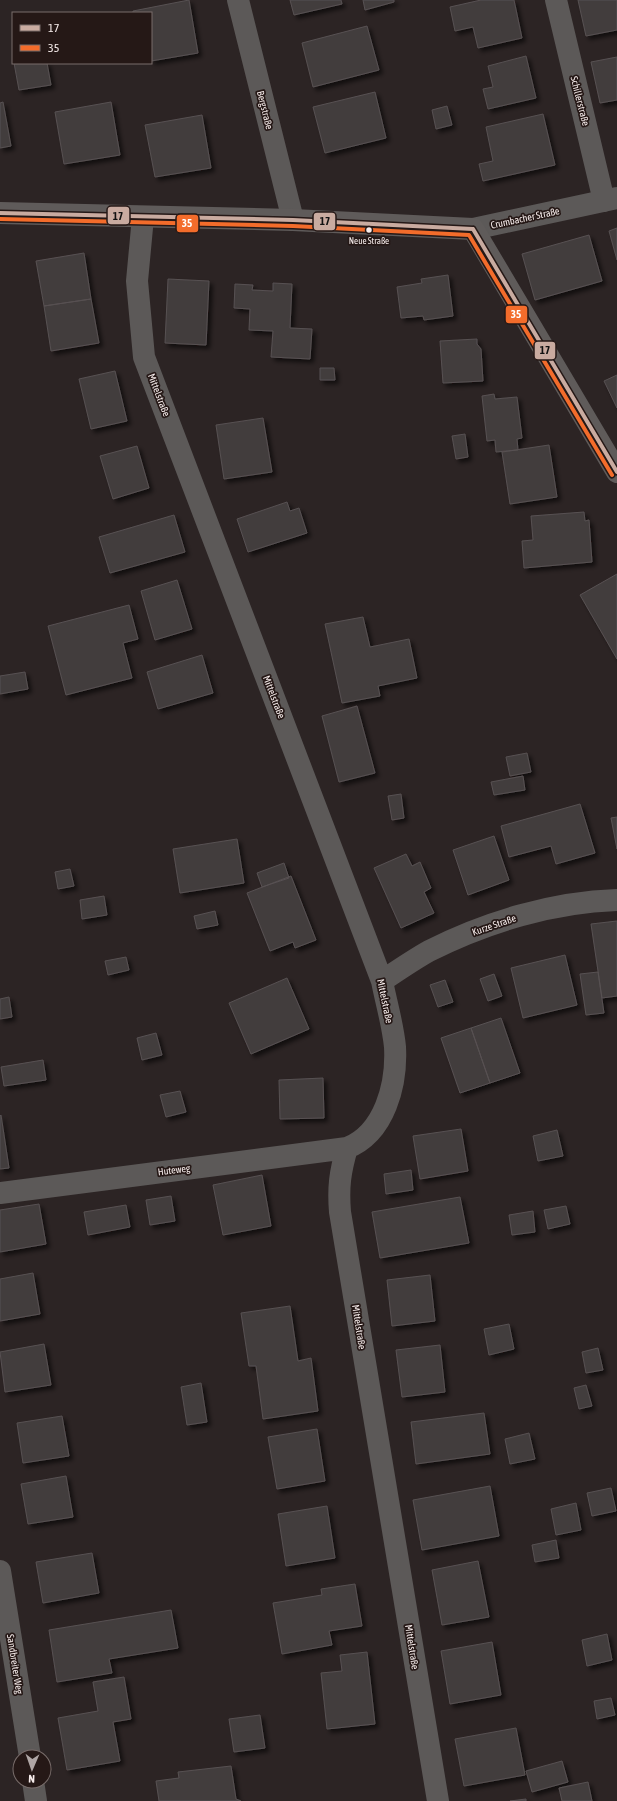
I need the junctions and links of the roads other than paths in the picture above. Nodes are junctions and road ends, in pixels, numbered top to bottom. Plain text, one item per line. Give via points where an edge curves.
1 (238, 0) edge
2 (556, 0) edge
3 (611, 200) edge
4 (0, 213) edge
5 (143, 217) junction
6 (292, 220) junction
7 (473, 229) junction
8 (617, 472) edge
9 (617, 900) edge
10 (382, 980) junction
11 (347, 1148) junction
12 (0, 1193) edge
13 (0, 1571) edge
14 (29, 1749) edge
15 (34, 1789) edge
16 (36, 1801) edge
17 (438, 1801) edge

1 - 6 street, Bergstraße
2 - 3 street, Schillerstraße
3 - 7 street, Crumbacher Straße
4 - 5 street, Crumbacher Straße
5 - 6 street, Crumbacher Straße
5 - 10 street, Mittelstraße via 137,280 144,357
6 - 7 street, Crumbacher Straße
7 - 8 street
9 - 10 street, Kurze Straße via 543,909 482,928 429,952
10 - 11 street, Mittelstraße via 394,1046 394,1070 384,1113 372,1130 357,1144
11 - 12 street, Huteweg
11 - 17 street, Mittelstraße via 340,1171 340,1212
13 - 14 street, Sandbreiter Weg
15 - 16 street

